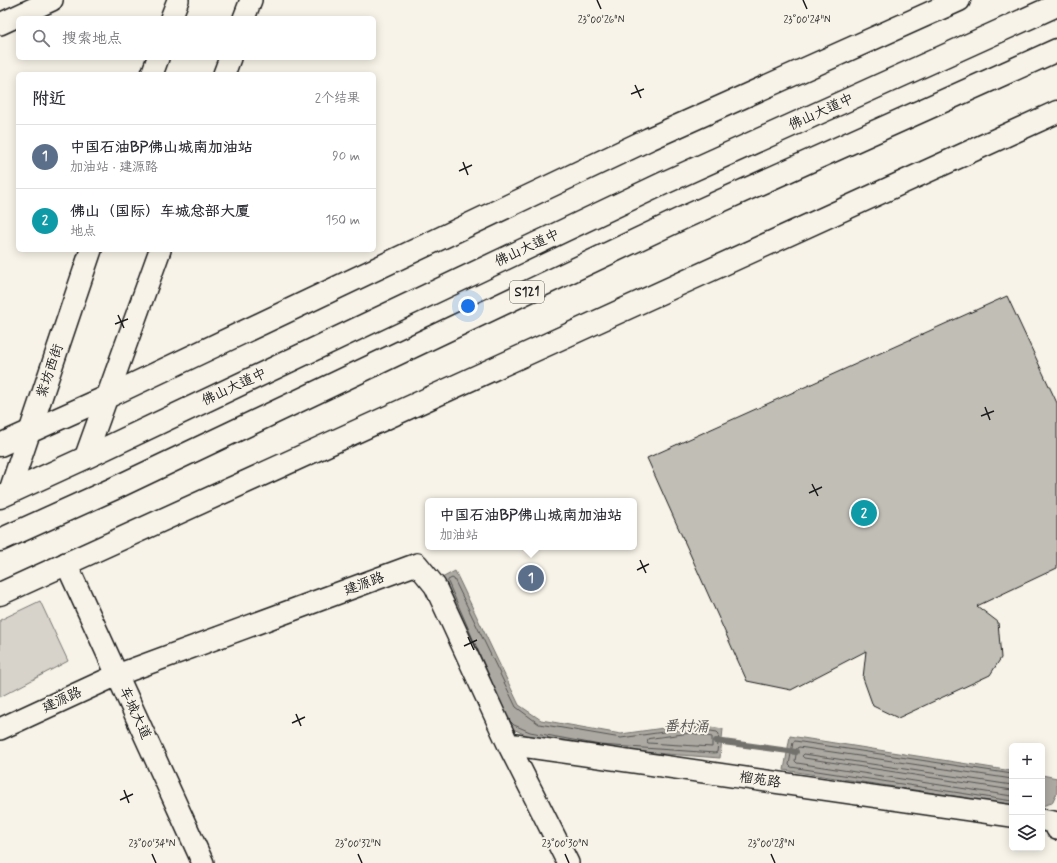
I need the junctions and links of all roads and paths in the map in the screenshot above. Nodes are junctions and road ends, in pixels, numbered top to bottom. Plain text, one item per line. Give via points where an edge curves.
1 (52, 0) edge
2 (178, 0) edge
3 (251, 0) edge
4 (959, 0) edge
5 (1049, 6) edge
6 (17, 16) edge
7 (173, 16) edge
8 (245, 16) edge
9 (16, 17) edge
10 (0, 24) edge
11 (1057, 50) edge
12 (157, 60) edge
13 (229, 60) edge
14 (153, 72) edge
15 (225, 72) edge
16 (1057, 112) edge
17 (91, 252) edge
18 (159, 252) edge
19 (107, 397) junction
20 (29, 432) junction
21 (0, 445) edge
22 (85, 458) junction
23 (4, 495) edge
24 (0, 540) edge
25 (66, 563) junction
26 (0, 594) edge
27 (117, 675) junction
28 (0, 729) edge
29 (508, 744) junction
30 (1009, 816) edge
31 (1045, 820) edge
32 (1057, 829) edge
33 (203, 863) edge
34 (568, 863) edge

1 - 6 street
2 - 7 street
3 - 8 street
4 - 19 main road via 649,139
5 - 22 main road, 佛山大道中 via 664,183
9 - 10 street
11 - 24 main road, S121 via 685,217 113,489
12 - 14 street
13 - 15 street
16 - 25 main road
17 - 20 street, 紫坊西街
18 - 19 street
19 - 20 main road
19 - 22 street
20 - 21 main road
20 - 23 street, 紫坊西街
22 - 23 main road, 佛山大道中
25 - 26 main road
25 - 27 street, 车城大道
27 - 28 street, 建源路
27 - 29 street, 建源路 via 417,564 435,586
27 - 33 street, 车城大道
29 - 30 street, 榴苑路
29 - 34 street, 建源路
31 - 32 street via 1054,822

